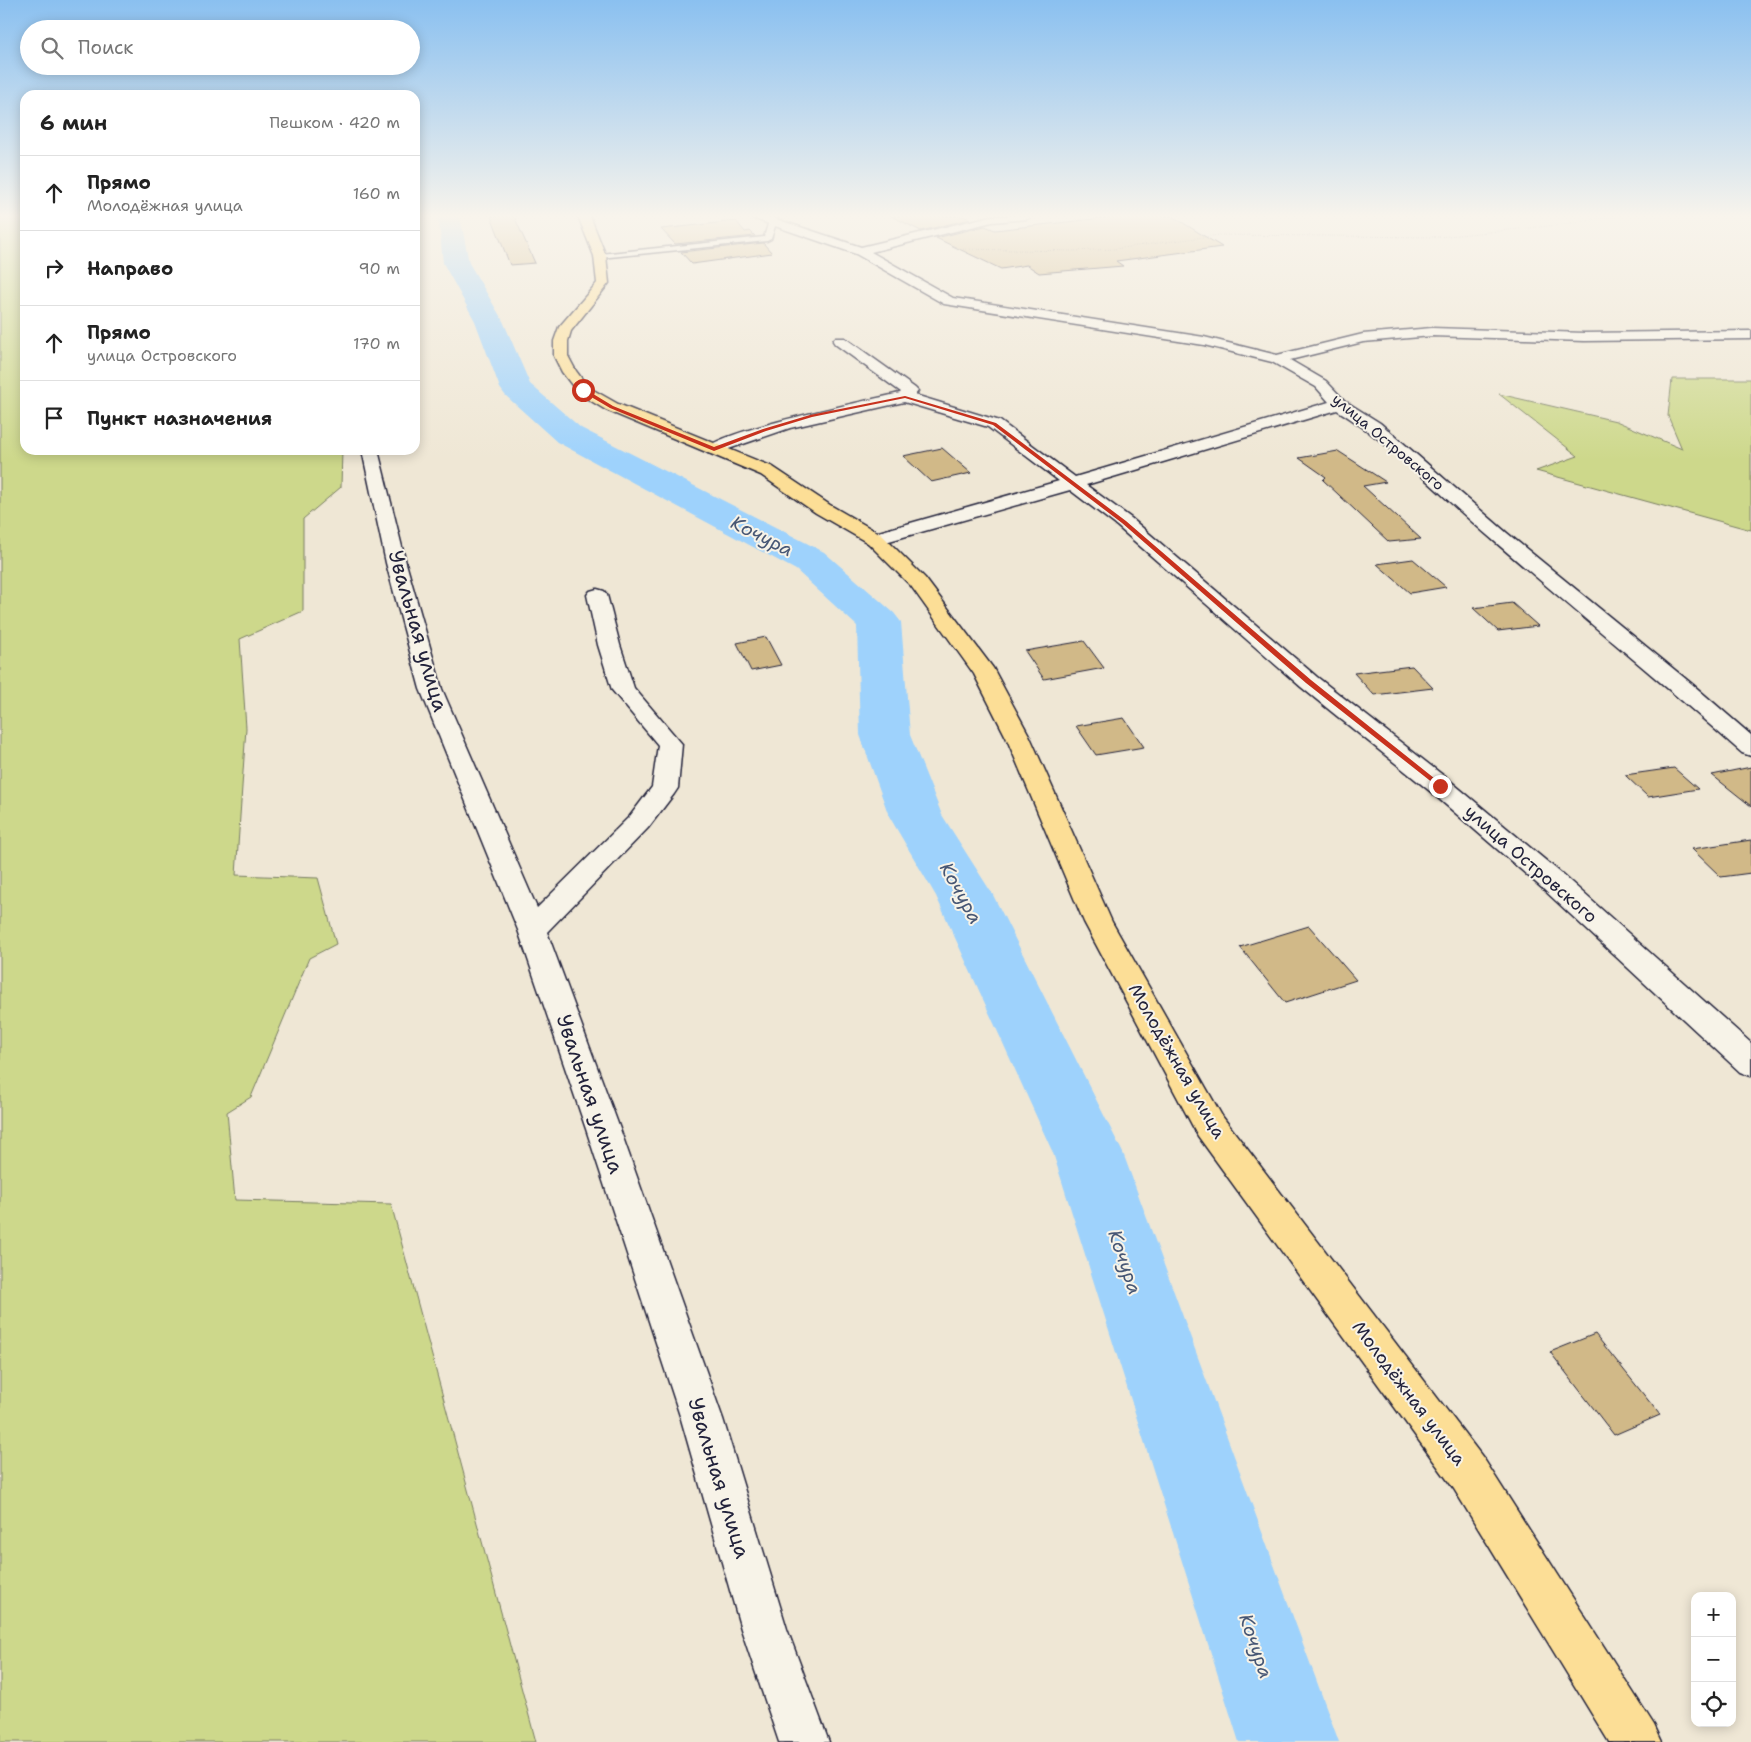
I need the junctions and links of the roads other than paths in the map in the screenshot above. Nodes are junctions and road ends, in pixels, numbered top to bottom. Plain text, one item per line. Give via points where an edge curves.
1 (591, 297) edge
2 (944, 297) edge
3 (1751, 335) edge
4 (840, 341) dead end
5 (1277, 359) junction
6 (905, 397) junction
7 (1339, 404) junction
8 (714, 449) junction
9 (371, 455) edge
10 (1073, 483) junction
11 (875, 538) junction
12 (597, 595) dead end
13 (1751, 748) edge
14 (532, 930) junction
15 (1751, 1062) edge
16 (804, 1742) edge
17 (1637, 1742) edge

1 - 8 main road, Молодёжная улица via 564,330 561,341 561,356 583,390 612,407
2 - 5 street, улица Островского via 1204,341
3 - 5 street via 1584,337 1416,333 1363,338
4 - 6 street via 910,391
5 - 7 street, улица Островского via 1321,384
6 - 8 street via 812,416
6 - 10 street, улица Островского via 994,424
7 - 10 street
7 - 13 street, улица Островского via 1374,426 1500,537
8 - 11 main road, Молодёжная улица via 767,471 823,509
9 - 14 street, Увальная улица via 396,563 431,689
10 - 11 street
10 - 15 street, улица Островского via 1124,522 1309,682 1552,880
11 - 17 main road, Молодёжная улица via 918,582 985,672 1018,737 1098,922 1210,1126 1469,1474
12 - 14 street via 623,690 670,744 665,788 639,822
14 - 16 street, Увальная улица via 699,1409 764,1629

